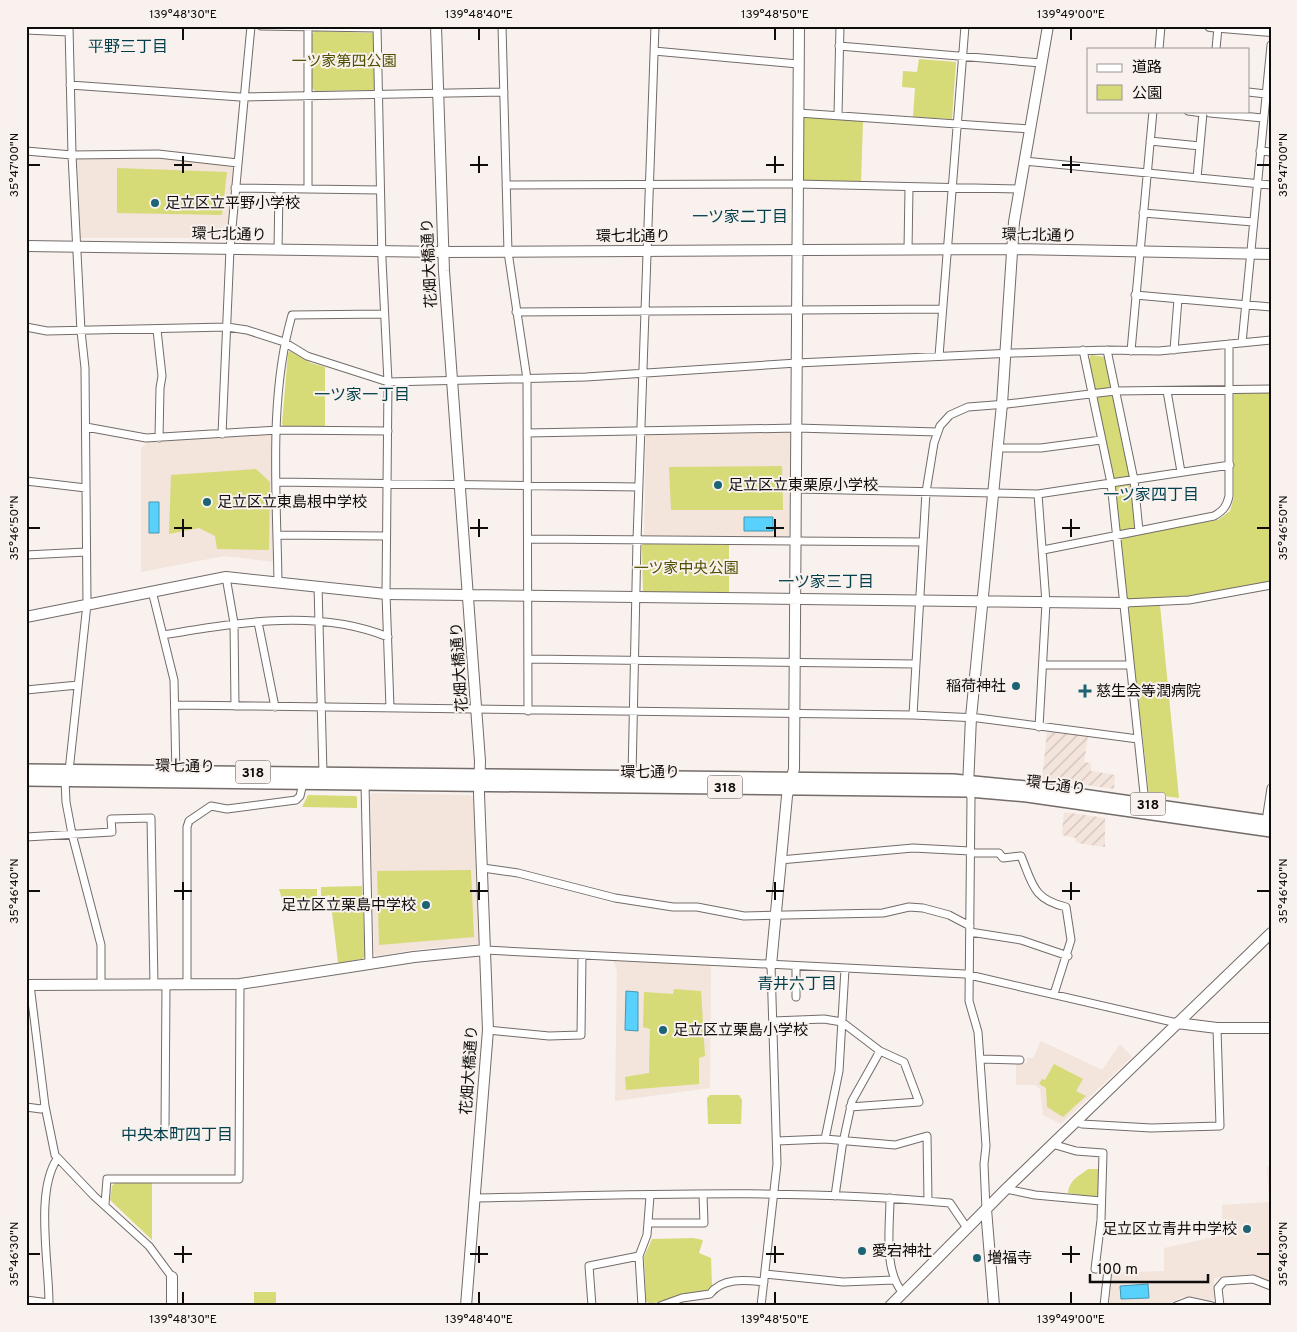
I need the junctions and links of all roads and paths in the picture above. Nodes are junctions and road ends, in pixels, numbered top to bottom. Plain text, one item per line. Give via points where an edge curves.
1 (251, 26) edge
2 (261, 26) edge
3 (436, 26) edge
4 (502, 26) edge
5 (655, 26) edge
6 (799, 26) edge
7 (840, 26) edge
8 (965, 26) edge
9 (1048, 26) edge
10 (1161, 26) edge
11 (1210, 26) edge
12 (308, 27) edge
13 (377, 27) edge
14 (1218, 27) edge
15 (69, 29) edge
16 (26, 30) edge
17 (1271, 31) edge
18 (1271, 45) edge
19 (839, 46) junction
20 (1159, 48) edge
21 (1216, 48) edge
22 (654, 50) junction
23 (963, 57) junction
24 (798, 64) junction
25 (1041, 64) junction
26 (1269, 84) edge
27 (70, 86) junction
28 (504, 92) junction
29 (1250, 92) edge
30 (438, 93) junction
31 (378, 94) junction
32 (1266, 94) junction
33 (308, 95) junction
34 (244, 97) junction
35 (1153, 112) edge
36 (1208, 112) edge
37 (798, 113) junction
38 (838, 115) junction
39 (1266, 118) edge
40 (957, 122) junction
41 (1030, 129) junction
42 (1150, 141) junction
43 (1200, 146) junction
44 (26, 151) edge
45 (1260, 151) junction
46 (1271, 152) edge
47 (72, 155) junction
48 (1024, 161) junction
49 (238, 163) junction
50 (1147, 173) junction
51 (1196, 178) junction
52 (650, 184) junction
53 (798, 184) junction
54 (1257, 184) junction
55 (1271, 185) edge
56 (506, 186) junction
57 (236, 188) junction
58 (909, 188) junction
59 (279, 189) junction
60 (308, 189) junction
61 (952, 189) junction
62 (1019, 189) junction
63 (380, 190) junction
64 (1143, 213) junction
65 (1253, 222) junction
66 (26, 246) edge
67 (77, 247) junction
68 (230, 249) junction
69 (1012, 249) junction
70 (278, 250) junction
71 (797, 250) junction
72 (908, 250) junction
73 (947, 250) junction
74 (382, 251) junction
75 (648, 251) junction
76 (443, 252) junction
77 (508, 252) junction
78 (1140, 252) junction
79 (1250, 254) junction
80 (1271, 254) edge
81 (1136, 295) junction
82 (1178, 299) junction
83 (1246, 304) junction
84 (1271, 307) edge
85 (942, 309) junction
86 (797, 310) junction
87 (646, 311) junction
88 (516, 312) junction
89 (384, 314) junction
90 (26, 327) edge
91 (227, 327) junction
92 (156, 330) junction
93 (81, 331) junction
94 (1271, 340) edge
95 (284, 342) junction
96 (1242, 342) junction
97 (1229, 344) junction
98 (1083, 350) junction
99 (1108, 350) junction
100 (1131, 350) junction
101 (1174, 350) junction
102 (1005, 353) junction
103 (939, 356) junction
104 (796, 363) junction
105 (644, 373) junction
106 (527, 379) junction
107 (452, 381) junction
108 (388, 382) junction
109 (1271, 389) edge
110 (1229, 390) junction
111 (1115, 391) junction
112 (1167, 391) junction
113 (1092, 394) junction
114 (1002, 404) junction
115 (86, 427) junction
116 (796, 428) junction
117 (277, 430) junction
118 (388, 431) junction
119 (641, 431) junction
120 (938, 432) junction
121 (527, 433) junction
122 (222, 434) junction
123 (159, 438) junction
124 (1101, 440) junction
125 (997, 448) junction
126 (1230, 465) junction
127 (1181, 472) junction
128 (1134, 480) junction
129 (26, 481) edge
130 (277, 482) junction
131 (387, 483) junction
132 (1111, 483) junction
133 (460, 484) junction
134 (528, 485) junction
135 (639, 487) junction
136 (86, 488) junction
137 (795, 489) junction
138 (926, 492) junction
139 (993, 493) junction
140 (1038, 494) junction
141 (1139, 531) junction
142 (278, 535) junction
143 (386, 536) junction
144 (1116, 536) junction
145 (528, 539) junction
146 (637, 540) junction
147 (795, 542) junction
148 (923, 542) junction
149 (1043, 550) junction
150 (86, 552) junction
151 (26, 555) edge
152 (226, 577) junction
153 (278, 583) junction
154 (1271, 585) edge
155 (318, 586) junction
156 (152, 591) junction
157 (386, 594) junction
158 (468, 595) junction
159 (528, 597) junction
160 (636, 597) junction
161 (795, 599) junction
162 (918, 601) junction
163 (983, 602) junction
164 (1046, 602) junction
165 (1124, 603) junction
166 (87, 604) junction
167 (26, 617) edge
168 (258, 622) junction
169 (320, 622) junction
170 (234, 624) junction
171 (163, 635) junction
172 (388, 636) junction
173 (528, 659) junction
174 (634, 660) junction
175 (794, 664) junction
176 (915, 664) junction
177 (1044, 665) junction
178 (1129, 665) junction
179 (78, 685) junction
180 (26, 690) edge
181 (175, 706) junction
182 (235, 706) junction
183 (275, 707) junction
184 (323, 708) junction
185 (390, 708) junction
186 (477, 709) junction
187 (528, 711) junction
188 (632, 712) junction
189 (794, 715) junction
190 (913, 715) junction
191 (971, 718) junction
192 (1039, 727) junction
193 (1138, 739) junction
194 (26, 770) edge
195 (323, 773) junction
196 (67, 776) junction
197 (176, 776) junction
198 (632, 776) junction
199 (26, 780) edge
200 (480, 780) junction
201 (791, 782) junction
202 (302, 783) junction
203 (365, 784) junction
204 (968, 786) junction
205 (1271, 788) edge
206 (1145, 803) junction
207 (1269, 825) edge
208 (72, 834) junction
209 (26, 837) edge
210 (970, 852) junction
211 (780, 860) junction
212 (483, 868) junction
213 (775, 917) junction
214 (970, 929) junction
215 (1271, 933) edge
216 (485, 950) junction
217 (582, 955) junction
218 (1068, 956) junction
219 (369, 964) junction
220 (772, 965) junction
221 (796, 966) junction
222 (845, 969) junction
223 (970, 975) junction
224 (154, 984) junction
225 (240, 984) junction
226 (28, 985) edge
227 (101, 985) junction
228 (166, 985) junction
229 (187, 985) junction
230 (1054, 994) junction
231 (796, 997) dead end
232 (773, 1021) junction
233 (842, 1022) junction
234 (1177, 1022) junction
235 (1217, 1028) junction
236 (1271, 1028) edge
237 (488, 1030) junction
238 (880, 1052) junction
239 (980, 1059) junction
240 (1020, 1060) dead end
241 (45, 1106) junction
242 (850, 1106) junction
243 (26, 1107) edge
244 (1076, 1121) junction
245 (164, 1129) dead end
246 (825, 1139) junction
247 (778, 1140) junction
248 (843, 1141) junction
249 (1052, 1144) junction
250 (57, 1159) junction
251 (1006, 1189) junction
252 (774, 1193) junction
253 (703, 1194) junction
254 (650, 1196) junction
255 (835, 1196) junction
256 (475, 1198) junction
257 (890, 1198) junction
258 (928, 1201) junction
259 (1101, 1201) junction
260 (105, 1204) junction
261 (986, 1209) junction
262 (648, 1223) junction
263 (967, 1228) junction
264 (639, 1256) junction
265 (172, 1277) joint
266 (765, 1278) junction
267 (894, 1280) junction
268 (1271, 1286) edge
269 (902, 1293) junction
270 (26, 1300) edge
271 (663, 1305) edge
272 (172, 1306) edge
273 (466, 1306) edge
274 (592, 1306) edge
275 (642, 1306) edge
276 (762, 1306) edge
277 (890, 1306) edge
278 (994, 1306) edge
279 (1104, 1306) edge
280 (1176, 1306) edge
281 (1212, 1306) edge
282 (1220, 1306) edge

1 - 34 street
2 - 12 street
3 - 30 street, 花畑大橋通り
4 - 28 street
5 - 22 street
6 - 24 street
7 - 19 street
8 - 23 street
9 - 25 street
10 - 20 street
11 - 14 street
12 - 13 street
12 - 33 street
13 - 31 street
14 - 17 street
14 - 21 street
15 - 16 street
15 - 27 street
18 - 26 street
19 - 23 street
19 - 38 street
22 - 24 street
22 - 52 street
23 - 25 street
23 - 40 street
24 - 37 street
25 - 41 street
26 - 32 street
27 - 34 street
27 - 47 street
28 - 30 street
28 - 56 street
29 - 32 street
30 - 31 street
30 - 76 street, 花畑大橋通り
31 - 33 street
31 - 63 street
32 - 39 street
33 - 34 street
33 - 60 street
34 - 49 street
35 - 42 street
36 - 39 street
36 - 43 street
37 - 38 street
37 - 53 street
38 - 40 street
39 - 45 street
40 - 41 street
40 - 61 street
41 - 48 street
42 - 43 street
42 - 50 street
43 - 51 street
44 - 47 street
45 - 46 street
45 - 54 street
47 - 49 street via 158,154
47 - 67 street
48 - 50 street
48 - 62 street
49 - 57 street
50 - 51 street
50 - 64 street
51 - 54 street
52 - 53 street
52 - 56 street
52 - 75 street
53 - 58 street
53 - 71 street
54 - 55 street
54 - 65 street
56 - 77 street
57 - 59 street
57 - 68 street
58 - 61 street
58 - 72 street
59 - 60 street
59 - 70 street
60 - 63 street
61 - 62 street
61 - 73 street
62 - 69 street
63 - 74 street
64 - 65 street
64 - 78 street
65 - 79 street
66 - 67 street, 環七北通り
67 - 68 street, 環七北通り
67 - 93 street
68 - 70 street, 環七北通り
68 - 91 street
69 - 73 street, 環七北通り
69 - 78 street, 環七北通り
69 - 102 street
70 - 74 street, 環七北通り
71 - 72 street, 環七北通り
71 - 75 street, 環七北通り
71 - 86 street
72 - 73 street, 環七北通り
73 - 85 street
74 - 76 street, 環七北通り
74 - 89 street
75 - 77 street, 環七北通り
75 - 87 street
76 - 77 street, 環七北通り
76 - 107 street, 花畑大橋通り
77 - 88 street
78 - 79 street, 環七北通り
78 - 81 street
79 - 80 street, 環七北通り
79 - 83 street
81 - 82 street
81 - 100 street
82 - 83 street
82 - 101 street
83 - 84 street
83 - 96 street
85 - 86 street
85 - 103 street
86 - 87 street
86 - 104 street
87 - 88 street
87 - 105 street
88 - 106 street
89 - 95 street via 292,315
89 - 108 street
90 - 93 street
91 - 92 street
91 - 95 street
91 - 122 street
92 - 93 street
92 - 123 street via 162,376
93 - 115 street
94 - 96 street
95 - 108 street via 307,356
95 - 117 street
96 - 97 street
97 - 101 street
97 - 110 street
98 - 99 street
98 - 102 street
98 - 113 street
99 - 100 street
99 - 111 street
100 - 101 street
102 - 103 street
102 - 114 street
103 - 104 street
104 - 105 street
104 - 116 street
105 - 106 street
105 - 119 street
106 - 107 street
106 - 121 street
107 - 108 street
107 - 133 street, 花畑大橋通り
108 - 118 street
109 - 110 street
110 - 112 street
110 - 126 street
111 - 112 street
111 - 113 street
111 - 128 street
112 - 127 street
113 - 114 street
113 - 124 street
114 - 120 street via 959,410 950,415
114 - 125 street
115 - 123 street
115 - 136 street
116 - 119 street
116 - 120 street
116 - 137 street
117 - 118 street
117 - 122 street
117 - 130 street
118 - 131 street
119 - 121 street
119 - 135 street
120 - 138 street
121 - 134 street
122 - 123 street
124 - 125 street via 1041,448
124 - 132 street
125 - 139 street
126 - 127 street
126 - 141 street via 1229,496 1221,512
127 - 128 street
128 - 132 street
128 - 141 street
129 - 136 street
130 - 131 street
130 - 142 street
131 - 133 street
131 - 143 street
132 - 140 street
132 - 144 street
133 - 134 street
133 - 158 street, 花畑大橋通り
134 - 135 street
134 - 145 street
135 - 146 street
136 - 150 street
137 - 138 street
137 - 147 street
138 - 139 street
138 - 148 street
139 - 140 street
139 - 163 street
140 - 149 street
141 - 144 street
142 - 143 street
142 - 153 street
143 - 157 street
144 - 149 street
144 - 165 street
145 - 146 street
145 - 159 street
146 - 147 street
146 - 160 street
147 - 148 street
147 - 161 street
148 - 162 street
149 - 164 street
150 - 151 street
150 - 166 street
152 - 153 street
152 - 156 street
152 - 170 street
153 - 155 street
154 - 165 street via 1189,600
155 - 157 street
155 - 169 street
156 - 166 street
156 - 171 street
157 - 158 street
157 - 172 street
158 - 159 street
158 - 186 street, 花畑大橋通り
159 - 160 street
159 - 173 street
160 - 161 street
160 - 174 street
161 - 162 street
161 - 175 street
162 - 163 street
162 - 176 street
163 - 164 street
163 - 191 street
164 - 165 street
164 - 177 street
165 - 178 street
166 - 167 street
166 - 179 street
168 - 169 street
168 - 170 street
168 - 183 street
169 - 172 street
169 - 184 street
170 - 171 street
170 - 182 street
171 - 181 street via 174,680
172 - 185 street
173 - 174 street
173 - 187 street
174 - 175 street
174 - 188 street
175 - 176 street
175 - 189 street
176 - 190 street
177 - 178 street
177 - 192 street
178 - 193 street
179 - 180 street
179 - 196 street
181 - 182 street
181 - 197 street
182 - 183 street
183 - 184 street
184 - 185 street
184 - 195 street
185 - 186 street
186 - 187 street
186 - 200 street, 花畑大橋通り
187 - 188 street
188 - 189 street
188 - 198 street
189 - 190 street
189 - 201 street
190 - 191 street
191 - 192 street
191 - 204 street
192 - 193 street
193 - 206 street
194 - 196 main road, 環七通り / 318
195 - 197 main road, 環七通り / 318
195 - 200 main road, 環七通り / 318
196 - 197 main road, 環七通り / 318
196 - 199 main road, 環七通り / 318
196 - 208 street via 66,802
197 - 202 main road, 環七通り / 318
198 - 200 main road, 環七通り / 318
198 - 201 main road, 環七通り / 318
200 - 201 main road, 環七通り / 318
200 - 203 main road, 環七通り / 318
200 - 212 street, 花畑大橋通り
201 - 204 main road, 環七通り / 318
201 - 211 street
202 - 203 main road, 環七通り / 318
202 - 229 street via 296,800 227,809 211,806 189,821
203 - 219 street
204 - 206 main road, 環七通り / 318
204 - 207 main road, 環七通り / 318
204 - 210 street
205 - 207 street
206 - 207 main road, 環七通り / 318
208 - 209 street
208 - 224 street via 112,832 111,819 150,818
208 - 227 street via 101,945
210 - 211 street via 913,848
210 - 214 street
210 - 218 street via 999,853 1003,858 1022,856 1034,887 1047,902 1066,907 1071,940
211 - 213 street
212 - 213 street via 518,873 615,898 744,916
212 - 216 street, 花畑大橋通り
213 - 214 street via 883,913 909,907 949,915
213 - 220 street
214 - 218 street via 1022,940
214 - 223 street
215 - 234 street
216 - 217 street
216 - 219 street
216 - 237 street, 花畑大橋通り
217 - 220 street
217 - 237 street via 581,1035 548,1036
218 - 230 street
219 - 225 street
220 - 221 street
220 - 232 street
221 - 222 street
221 - 231 street
222 - 223 street
222 - 233 street
223 - 230 street
223 - 239 street via 969,1001 978,1032
224 - 227 street
224 - 228 street
225 - 229 street
225 - 260 street via 239,1179 107,1180
226 - 227 street
226 - 241 street
228 - 229 street
228 - 245 street
230 - 234 street
232 - 233 street via 824,1018
232 - 247 street
233 - 238 street
233 - 246 street via 839,1071
234 - 235 street
234 - 244 street
235 - 236 street
235 - 244 street via 1220,1126 1150,1128
237 - 256 street, 花畑大橋通り
238 - 242 street
238 - 242 street via 904,1062 919,1102
239 - 240 street
239 - 261 street via 986,1146
241 - 243 street via 41,1109
241 - 250 street
242 - 248 street
244 - 249 street
246 - 247 street
246 - 248 street
247 - 252 street
248 - 255 street
248 - 258 street via 895,1145 927,1136
249 - 251 street
249 - 259 street via 1076,1151 1103,1153
250 - 260 street
250 - 270 street via 50,1170 46,1197 49,1302
251 - 259 street
251 - 261 street
252 - 253 street
252 - 255 street
252 - 266 street
253 - 254 street
253 - 262 street via 704,1223
254 - 256 street
254 - 262 street
255 - 257 street
256 - 273 street, 花畑大橋通り
257 - 258 street
257 - 267 street via 890,1250
258 - 263 street via 950,1203
259 - 279 street via 1095,1269 1108,1269
260 - 265 street via 149,1246
261 - 263 street
261 - 278 street
262 - 264 street
263 - 269 street
264 - 274 street via 588,1266
264 - 275 street
265 - 272 street
266 - 267 street via 843,1282
266 - 271 street via 723,1284 710,1294
266 - 276 street
267 - 269 street
268 - 282 street via 1252,1279 1224,1281 1218,1288
269 - 277 street
280 - 281 street via 1189,1301

